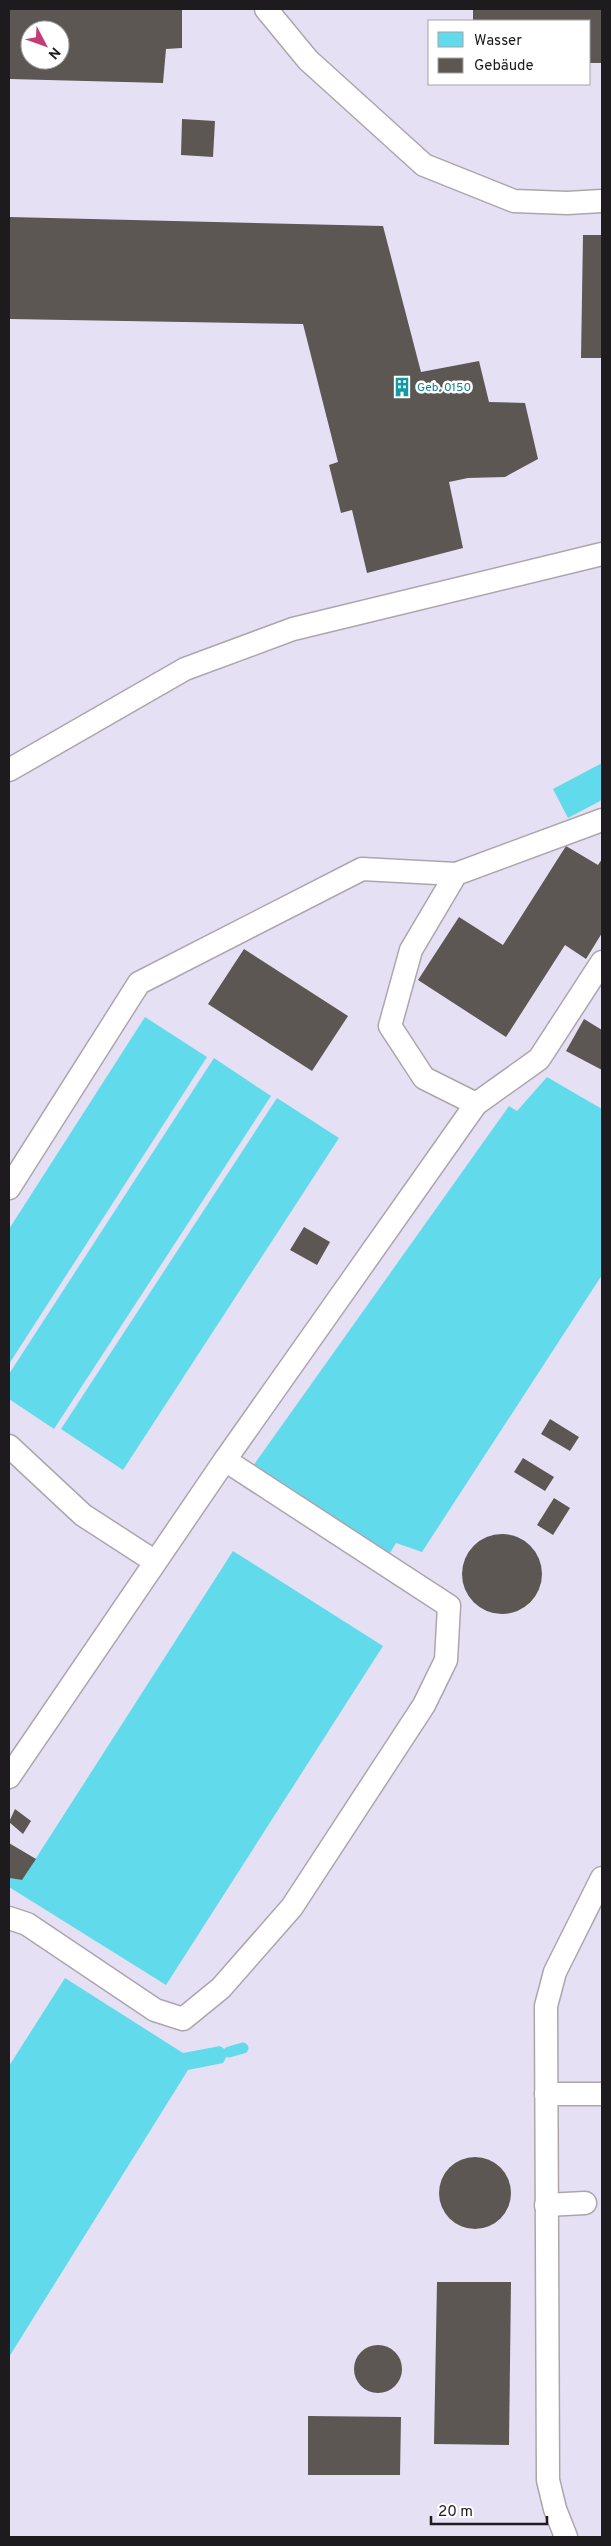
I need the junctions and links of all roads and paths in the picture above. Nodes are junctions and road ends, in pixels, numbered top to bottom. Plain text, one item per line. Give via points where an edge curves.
1 (266, 9) edge
2 (602, 201) edge
3 (602, 554) edge
4 (9, 770) edge
5 (602, 820) edge
6 (456, 874) junction
7 (602, 962) edge
8 (476, 1104) junction
9 (9, 1188) edge
10 (9, 1446) edge
11 (225, 1460) junction
12 (154, 1561) junction
13 (9, 1777) edge
14 (602, 1878) edge
15 (9, 1918) edge
16 (546, 2094) junction
17 (602, 2094) edge
18 (585, 2203) dead end
19 (546, 2205) junction
20 (566, 2537) edge

1 - 2 lane via 308,60 424,166 514,201
3 - 4 lane via 293,629 185,669
5 - 6 lane
6 - 8 lane via 411,950 390,1026 424,1078
6 - 9 lane via 362,868 139,983
7 - 8 lane via 539,1059
8 - 11 lane
10 - 12 lane via 83,1515
11 - 12 lane
11 - 15 lane via 449,1606 446,1660 424,1705 292,1907 221,1988 184,2019 154,2010 27,1924
12 - 13 lane
14 - 16 lane via 555,1972 546,2006
16 - 17 lane
16 - 19 lane
18 - 19 lane
19 - 20 lane via 548,2480

